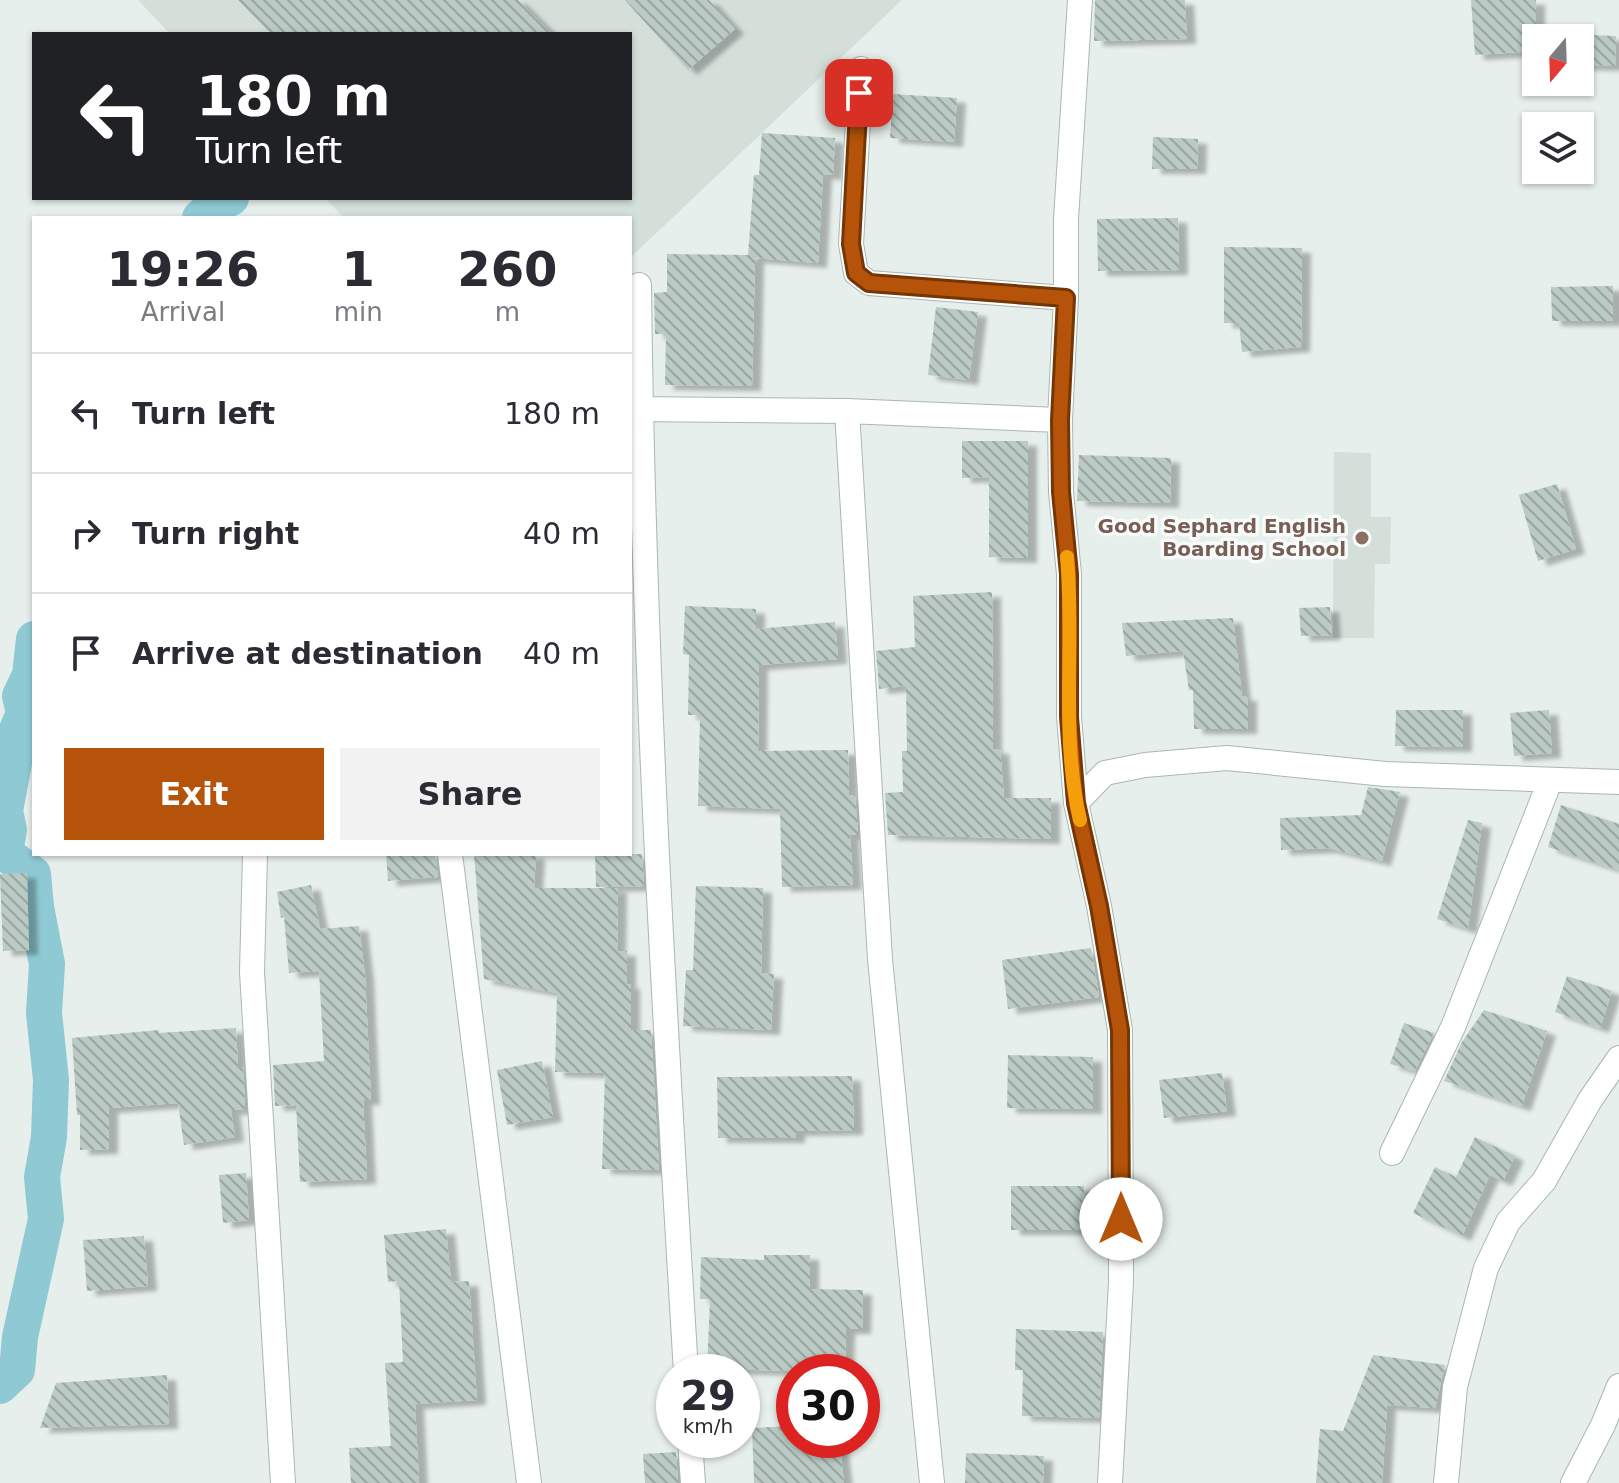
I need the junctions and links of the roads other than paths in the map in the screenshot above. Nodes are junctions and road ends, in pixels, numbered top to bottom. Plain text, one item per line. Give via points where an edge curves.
1 (1080, 0) edge
2 (861, 69) dead end
3 (639, 285) dead end
4 (1066, 298) junction
5 (635, 410) edge
6 (847, 411) junction
7 (1060, 420) junction
8 (1550, 781) junction
9 (1619, 782) edge
10 (1076, 803) junction
11 (255, 856) edge
12 (450, 856) edge
13 (1619, 1058) edge
14 (1392, 1153) dead end
15 (685, 1354) edge
16 (1619, 1386) edge
17 (691, 1458) edge
18 (283, 1483) edge
19 (529, 1483) edge
20 (693, 1483) edge
21 (932, 1483) edge
22 (1110, 1483) edge
23 (1446, 1483) edge
24 (1573, 1483) edge

1 - 4 street
2 - 4 street via 851,244 856,273 869,283
3 - 5 street
4 - 7 street
5 - 6 street
5 - 15 street
6 - 7 street
6 - 21 street via 880,959
7 - 10 street
8 - 9 street
8 - 10 street via 1385,774 1227,758 1105,773
8 - 14 street via 1453,1027
10 - 22 street via 1120,1030 1121,1282
11 - 18 street via 252,972
12 - 19 street
13 - 23 street via 1544,1181 1508,1222 1486,1268 1455,1387
16 - 24 street
17 - 20 street

